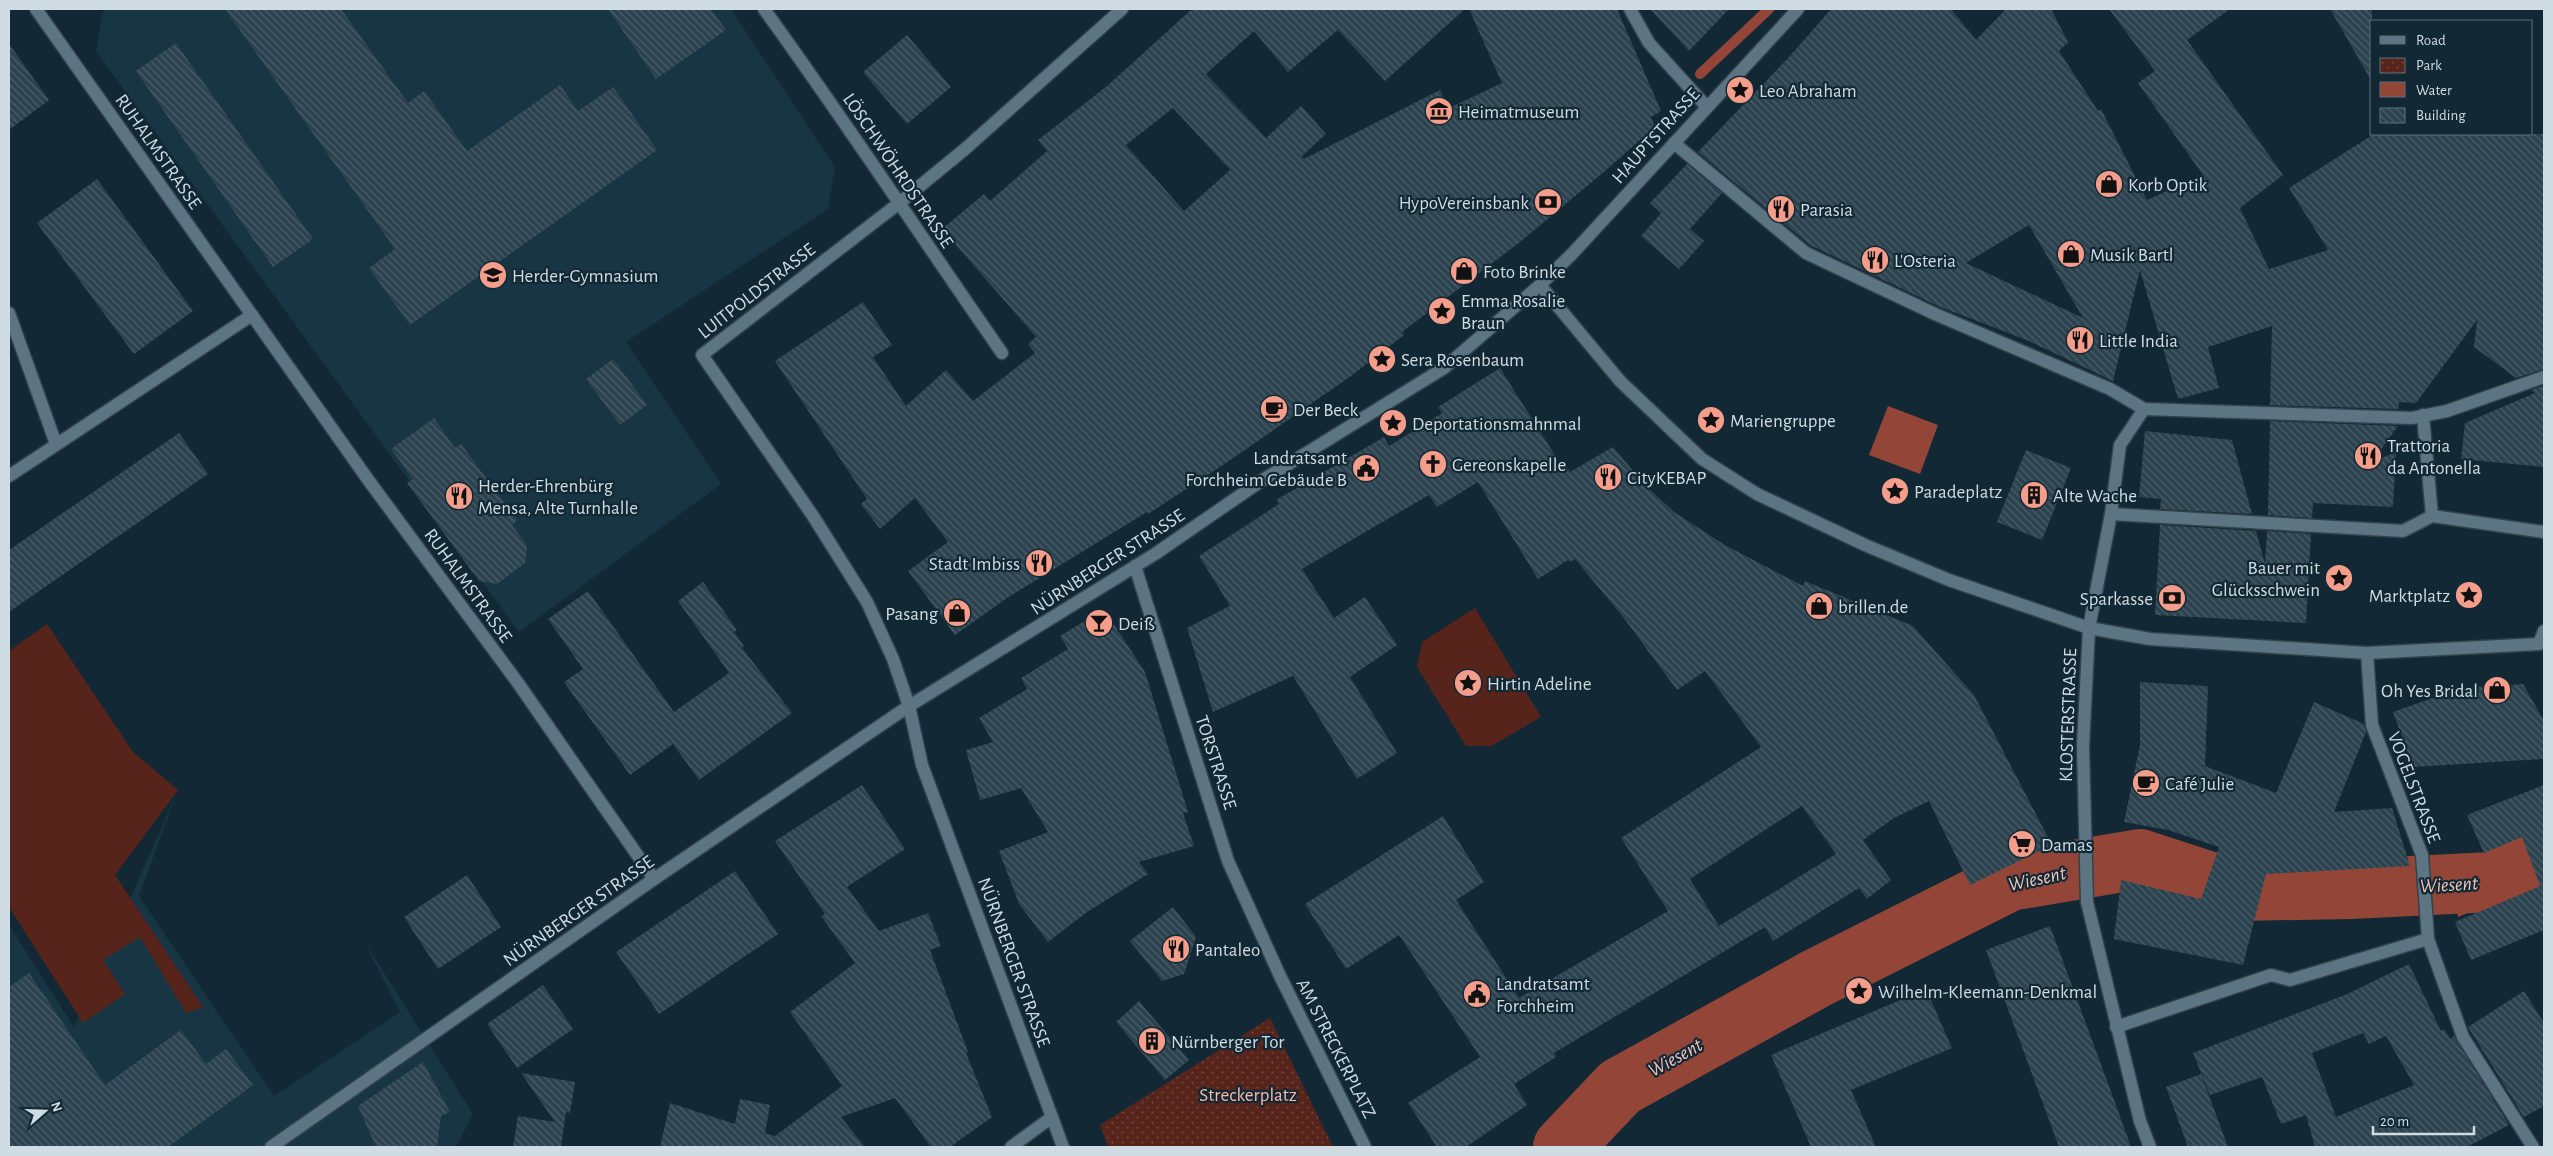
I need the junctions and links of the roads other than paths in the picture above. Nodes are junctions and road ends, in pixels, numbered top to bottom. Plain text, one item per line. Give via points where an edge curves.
1 (764, 9) edge
2 (1122, 9) edge
3 (1630, 9) edge
4 (1798, 9) edge
5 (42, 11) edge
6 (1706, 106) junction
7 (1674, 143) junction
8 (898, 204) junction
9 (1540, 285) junction
10 (9, 313) edge
11 (252, 315) junction
12 (1002, 353) dead end
13 (2544, 377) edge
14 (2144, 409) junction
15 (2423, 415) junction
16 (56, 444) junction
17 (9, 476) edge
18 (2111, 514) junction
19 (2432, 516) junction
20 (2544, 532) edge
21 (1135, 566) junction
22 (2088, 628) junction
23 (2544, 631) edge
24 (2367, 653) junction
25 (910, 706) junction
26 (654, 879) junction
27 (2428, 939) junction
28 (1276, 964) joint
29 (2116, 1027) junction
30 (1052, 1117) junction
31 (270, 1147) edge
32 (1011, 1147) edge
33 (1063, 1147) edge
34 (1365, 1147) edge
35 (2150, 1147) edge
36 (2533, 1147) edge

1 - 8 street, LÖSCHWÖHRDSTRASSE via 833,103
2 - 8 street, LUITPOLDSTRASSE via 965,149
3 - 6 street via 1649,43
4 - 6 street, HAUPTSTRASSE
5 - 11 street, RUHALMSTRASSE
6 - 7 street, HAUPTSTRASSE
7 - 9 street, HAUPTSTRASSE via 1602,223
7 - 14 street via 1806,253 1935,314 2110,389
8 - 12 street, LÖSCHWÖHRDSTRASSE
8 - 25 street, LUITPOLDSTRASSE via 702,355 813,516 867,602
9 - 21 street, NÜRNBERGER STRASSE via 1444,368 1261,481
9 - 22 street via 1620,381 1702,459 1757,494 1949,580
10 - 16 street
11 - 16 street
11 - 26 street, RUHALMSTRASSE via 518,683
13 - 15 street via 2447,411
14 - 15 street via 2412,418
14 - 18 street, KLOSTERSTRASSE via 2120,445
15 - 19 street
16 - 17 street
18 - 19 street via 2403,531
18 - 22 street, KLOSTERSTRASSE
19 - 20 street
21 - 25 street, NÜRNBERGER STRASSE
21 - 28 street, TORSTRASSE via 1228,861
22 - 24 street via 2150,639
22 - 29 street, KLOSTERSTRASSE via 2083,746 2087,902
23 - 24 street via 2540,644
24 - 27 street, VOGELSTRASSE via 2372,725 2422,855
25 - 26 street, NÜRNBERGER STRASSE
25 - 30 street, NÜRNBERGER STRASSE via 922,765
26 - 31 street, NÜRNBERGER STRASSE
27 - 29 street via 2290,980 2271,975
27 - 36 street, VOGELSTRASSE via 2463,1037
28 - 34 street, AM STRECKERPLATZ
29 - 35 street, KLOSTERSTRASSE via 2140,1121
30 - 32 street
30 - 33 street

